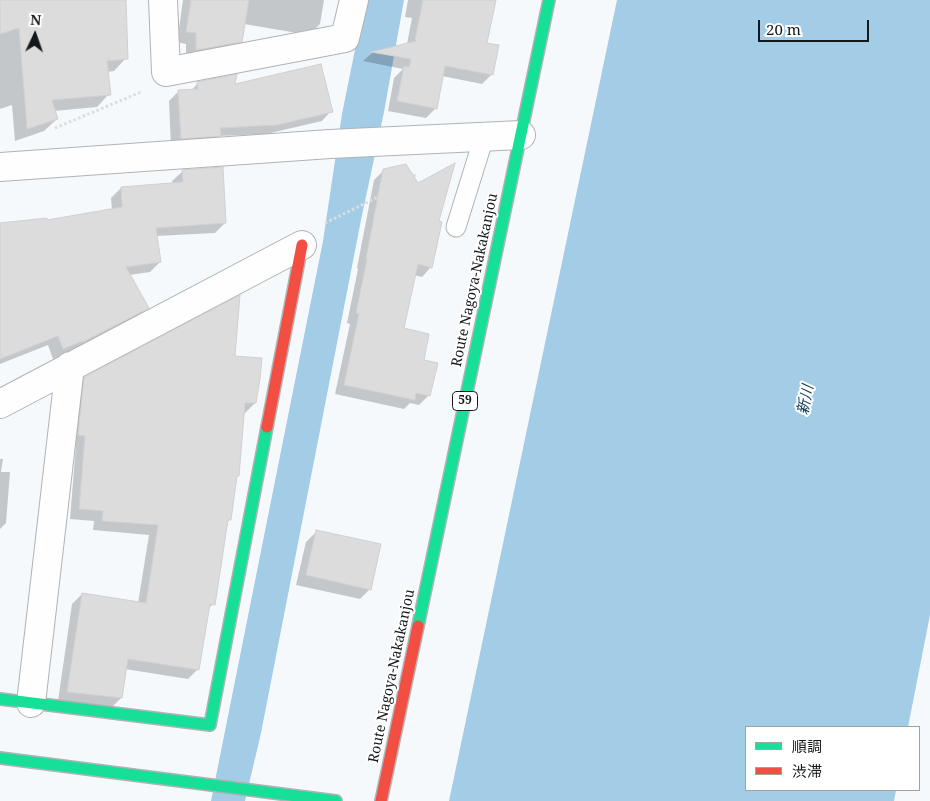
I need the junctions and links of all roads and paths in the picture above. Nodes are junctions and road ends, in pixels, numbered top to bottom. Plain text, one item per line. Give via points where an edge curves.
1 (163, 0) edge
2 (354, 0) edge
3 (549, 0) edge
4 (166, 72) junction
5 (54, 128) dead end
6 (521, 135) junction
7 (484, 137) junction
8 (0, 167) edge
9 (374, 199) dead end
10 (323, 224) dead end
11 (456, 227) dead end
12 (302, 245) joint
13 (70, 366) junction
14 (0, 404) edge
15 (0, 699) edge
16 (31, 703) junction
17 (0, 758) edge
18 (336, 801) edge
19 (381, 801) edge

1 - 4 street
2 - 4 street via 345,38
3 - 6 street, Route Nagoya-Nakakanjou / 59
4 - 5 path via 159,85
6 - 7 street
6 - 19 street, Route Nagoya-Nakakanjou / 59
7 - 8 street via 330,144
7 - 11 lane
9 - 10 path
12 - 13 street
12 - 16 street via 210,725
13 - 14 street
13 - 16 street
15 - 16 street
17 - 18 street

